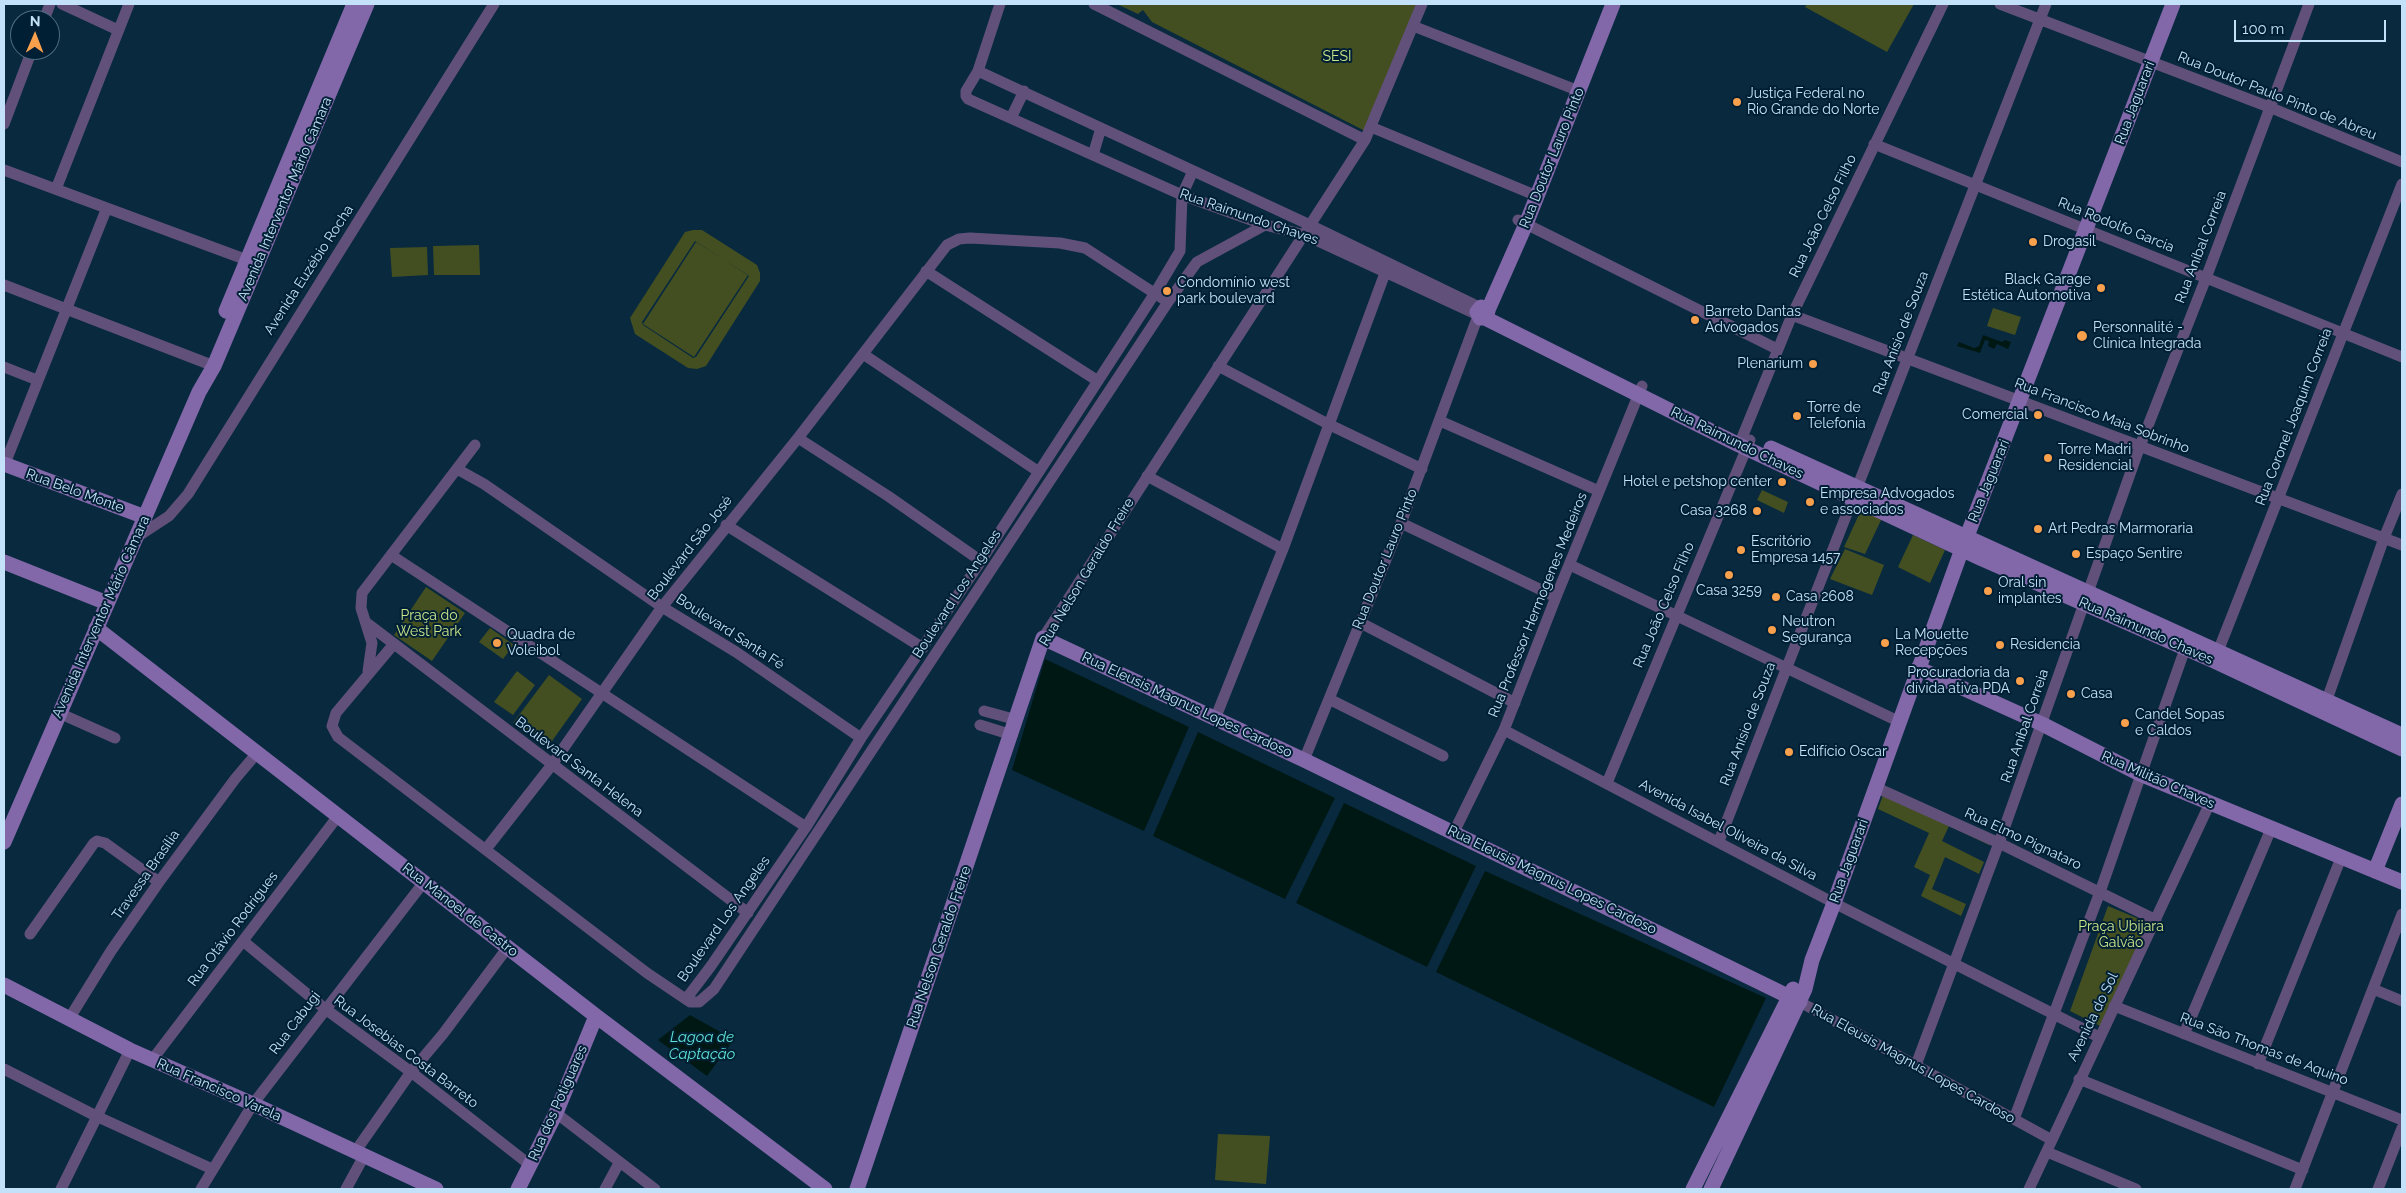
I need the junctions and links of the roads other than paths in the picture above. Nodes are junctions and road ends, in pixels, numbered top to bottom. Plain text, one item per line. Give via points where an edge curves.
1 (62, 4) edge
2 (129, 4) edge
3 (354, 4) edge
4 (367, 4) edge
5 (495, 4) edge
6 (1000, 4) edge
7 (1094, 4) edge
8 (1422, 4) edge
9 (1602, 4) edge
10 (1614, 4) edge
11 (1942, 4) edge
12 (2000, 4) edge
13 (2046, 4) edge
14 (2173, 4) edge
15 (2309, 4) edge
16 (2040, 20) junction
17 (1413, 26) junction
18 (118, 30) junction
19 (28, 60) edge
20 (2150, 62) junction
21 (978, 71) junction
22 (1574, 89) junction
23 (1024, 91) junction
24 (2269, 107) junction
25 (315, 114) junction
26 (1011, 118) junction
27 (4, 124) edge
28 (1371, 126) junction
29 (1101, 128) junction
30 (1365, 140) junction
31 (1874, 144) junction
32 (1093, 155) junction
33 (2402, 162) edge
34 (4, 170) edge
35 (1192, 171) junction
36 (2402, 184) edge
37 (1975, 185) junction
38 (56, 189) junction
39 (1182, 194) junction
40 (1533, 195) junction
41 (106, 210) junction
42 (1522, 222) junction
43 (1265, 225) junction
44 (1307, 230) junction
45 (2086, 230) junction
46 (1180, 251) junction
47 (247, 260) junction
48 (1197, 262) junction
49 (1387, 267) junction
50 (926, 271) junction
51 (2206, 278) junction
52 (4, 286) edge
53 (1155, 292) junction
54 (1168, 302) junction
55 (67, 308) junction
56 (1483, 313) junction
57 (1792, 315) junction
58 (2343, 333) junction
59 (1778, 349) junction
60 (863, 354) junction
61 (2402, 357) edge
62 (1907, 358) junction
63 (209, 365) junction
64 (1218, 366) junction
65 (4, 367) edge
66 (37, 380) junction
67 (1098, 381) junction
68 (1640, 391) junction
69 (2021, 401) junction
70 (1440, 421) junction
71 (1328, 424) junction
72 (798, 438) junction
73 (1745, 442) junction
74 (475, 445) dead end
75 (2140, 446) junction
76 (4, 465) edge
77 (1422, 468) junction
78 (457, 469) junction
79 (1039, 472) junction
80 (1147, 476) junction
81 (1599, 491) junction
82 (1855, 492) junction
83 (2402, 494) edge
84 (2278, 498) junction
85 (1021, 500) junction
86 (1033, 507) junction
87 (145, 517) junction
88 (1401, 523) junction
89 (726, 525) junction
90 (998, 534) junction
91 (137, 537) junction
92 (1012, 538) junction
93 (2384, 538) junction
94 (1964, 542) junction
95 (2402, 545) edge
96 (1283, 549) junction
97 (391, 555) junction
98 (981, 561) junction
99 (4, 562) edge
100 (1570, 565) junction
101 (1556, 597) junction
102 (2085, 597) junction
103 (108, 603) junction
104 (662, 607) junction
105 (1676, 614) junction
106 (1359, 622) junction
107 (368, 624) junction
108 (96, 628) junction
109 (1043, 638) junction
110 (393, 644) junction
111 (2187, 644) junction
112 (923, 648) junction
113 (2216, 656) junction
114 (1786, 668) junction
115 (1918, 668) junction
116 (367, 675) junction
117 (905, 675) junction
118 (917, 683) junction
119 (600, 692) junction
120 (1329, 699) junction
121 (1515, 703) junction
122 (2325, 707) junction
123 (881, 710) junction
124 (984, 712) dead end
125 (59, 713) junction
126 (894, 717) junction
127 (1215, 718) junction
128 (1017, 720) junction
129 (1900, 722) junction
130 (980, 724) dead end
131 (2042, 724) junction
132 (1504, 730) junction
133 (1012, 735) junction
134 (2402, 735) edge
135 (115, 738) dead end
136 (861, 738) junction
137 (2402, 749) edge
138 (257, 753) junction
139 (1443, 756) dead end
140 (1304, 760) junction
141 (551, 766) junction
142 (2140, 774) junction
143 (1607, 783) junction
144 (1875, 787) junction
145 (2210, 803) junction
146 (2402, 804) edge
147 (338, 816) junction
148 (806, 826) junction
149 (2271, 829) junction
150 (1454, 832) junction
151 (1718, 841) junction
152 (4, 842) edge
153 (1999, 843) junction
154 (486, 849) junction
155 (2342, 858) junction
156 (2375, 871) junction
157 (159, 882) junction
158 (424, 882) junction
159 (2402, 882) edge
160 (2100, 892) junction
161 (1834, 903) junction
162 (748, 913) junction
163 (2402, 915) edge
164 (2156, 920) junction
165 (30, 934) dead end
166 (243, 941) junction
167 (508, 947) junction
168 (1955, 964) junction
169 (711, 966) junction
170 (722, 975) junction
171 (4, 985) edge
172 (2373, 989) junction
173 (686, 999) junction
174 (1794, 999) junction
175 (2402, 1001) edge
176 (2114, 1006) junction
177 (324, 1008) junction
178 (596, 1016) junction
179 (2054, 1016) junction
180 (68, 1019) junction
181 (2184, 1034) junction
182 (2099, 1037) junction
183 (130, 1050) junction
184 (152, 1060) junction
185 (2258, 1064) junction
186 (1916, 1065) junction
187 (4, 1069) edge
188 (411, 1072) junction
189 (2079, 1079) junction
190 (2333, 1092) junction
191 (253, 1104) junction
192 (556, 1113) junction
193 (96, 1116) junction
194 (2014, 1119) junction
195 (2402, 1120) edge
196 (2402, 1128) edge
197 (2052, 1140) junction
198 (2047, 1152) junction
199 (359, 1154) junction
200 (619, 1162) junction
201 (530, 1165) junction
202 (212, 1169) junction
203 (2303, 1170) junction
204 (61, 1189) edge
205 (201, 1189) edge
206 (346, 1189) edge
207 (436, 1189) edge
208 (518, 1189) edge
209 (605, 1189) edge
210 (655, 1189) edge
211 (825, 1189) edge
212 (857, 1189) edge
213 (1693, 1189) edge
214 (1711, 1189) edge
215 (2029, 1189) edge
216 (2136, 1189) edge
217 (2295, 1189) edge
218 (2378, 1189) edge

1 - 18 street
2 - 18 street
3 - 25 main road, Avenida Interventor Mário Câmara
4 - 25 main road, Avenida Interventor Mário Câmara
5 - 91 street, Avenida Euzébio Rocha via 183,501 169,516
6 - 21 street
7 - 30 street
8 - 17 street, Rua Nelson Geraldo Freire
9 - 22 main road, Rua Doutor Lauro Pinto
10 - 22 main road, Rua Doutor Lauro Pinto
11 - 31 street, Rua João Celso Filho
12 - 16 street, Rua Doutor Paulo Pinto de Abreu
13 - 16 street, Rua Anísio de Souza
14 - 20 main road, Rua Jaguarari
15 - 24 street, Rua Aníbal Correia
16 - 20 street, Rua Doutor Paulo Pinto de Abreu
16 - 37 street, Rua Anísio de Souza
17 - 22 street
17 - 28 street, Rua Nelson Geraldo Freire
18 - 38 street
19 - 27 street
20 - 24 street, Rua Doutor Paulo Pinto de Abreu
20 - 45 main road, Rua Jaguarari
21 - 23 street, Rua Raimundo Chaves
21 - 26 street, Rua Raimundo Chaves via 966,96
22 - 40 main road, Rua Doutor Lauro Pinto
23 - 26 street
23 - 29 street, Rua Raimundo Chaves
24 - 33 street, Rua Doutor Paulo Pinto de Abreu
24 - 51 street, Rua Aníbal Correia
25 - 47 main road, Avenida Interventor Mário Câmara
25 - 63 main road, Avenida Interventor Mário Câmara
26 - 32 street, Rua Raimundo Chaves
28 - 30 street, Rua Nelson Geraldo Freire
28 - 40 street
29 - 32 street
29 - 35 street, Rua Raimundo Chaves
30 - 44 street, Rua Nelson Geraldo Freire
31 - 37 street, Rua Rodolfo Garcia
31 - 57 street, Rua João Celso Filho
32 - 39 street, Rua Raimundo Chaves
34 - 38 street
35 - 39 street, Boulevard Los Angeles
35 - 44 street, Rua Raimundo Chaves
36 - 58 street, Rua Coronel Joaquim Correia
37 - 45 street, Rua Rodolfo Garcia
37 - 62 street, Rua Anísio de Souza
38 - 41 street
39 - 43 street, Rua Raimundo Chaves
39 - 46 street, Boulevard Los Angeles
40 - 42 main road, Rua Doutor Lauro Pinto
41 - 47 street
41 - 55 street
42 - 56 main road, Rua Doutor Lauro Pinto
42 - 59 street
43 - 44 street, Rua Raimundo Chaves
43 - 48 street, Boulevard Los Angeles
44 - 49 street, Rua Raimundo Chaves
44 - 64 street, Rua Nelson Geraldo Freire
45 - 51 street, Rua Rodolfo Garcia
45 - 69 main road, Rua Jaguarari
46 - 48 street
46 - 53 street, Boulevard Los Angeles
47 - 63 main road, Avenida Interventor Mário Câmara
48 - 54 street, Boulevard Los Angeles
49 - 56 street, Rua Raimundo Chaves
49 - 71 street
50 - 53 street, Boulevard São José via 947,245 959,239 1060,243 1085,248
50 - 60 street, Boulevard São José
50 - 67 street
51 - 58 street, Rua Rodolfo Garcia
51 - 75 street, Rua Aníbal Correia
52 - 55 street
53 - 54 street, Boulevard São José
53 - 67 street, Boulevard Los Angeles
54 - 86 street, Boulevard Los Angeles
55 - 63 street
55 - 66 street
56 - 68 main road, Rua Raimundo Chaves
56 - 70 street, Rua Doutor Lauro Pinto
57 - 59 street, Rua João Celso Filho
57 - 62 street, Rua Francisco Maia Sobrinho
58 - 61 street, Rua Rodolfo Garcia
58 - 84 street, Rua Coronel Joaquim Correia
59 - 73 street, Rua João Celso Filho
60 - 72 street, Boulevard São José
60 - 79 street
62 - 69 street, Rua Francisco Maia Sobrinho
62 - 82 street, Rua Anísio de Souza
63 - 87 main road, Avenida Interventor Mário Câmara
64 - 71 street
64 - 80 street, Rua Nelson Geraldo Freire
65 - 66 street
66 - 76 street
67 - 79 street, Boulevard Los Angeles
68 - 73 main road, Rua Raimundo Chaves
68 - 81 street, Rua Professor Hermogenes Medeiros
69 - 75 street, Rua Francisco Maia Sobrinho
69 - 94 main road, Rua Jaguarari
70 - 77 street, Rua Doutor Lauro Pinto
70 - 81 street
71 - 77 street
71 - 96 street
72 - 89 street, Boulevard São José
72 - 98 street
73 - 82 main road, Rua Raimundo Chaves
73 - 105 street, Rua João Celso Filho
74 - 78 street
75 - 84 street, Rua Francisco Maia Sobrinho
75 - 102 street, Rua Aníbal Correia
76 - 87 main road, Rua Belo Monte
77 - 88 street, Rua Doutor Lauro Pinto
78 - 97 street
78 - 104 street, Boulevard Santa Fé via 484,484
79 - 85 street, Boulevard Los Angeles
80 - 96 street
80 - 109 street, Rua Nelson Geraldo Freire
81 - 100 street, Rua Professor Hermogenes Medeiros
82 - 94 main road, Rua Raimundo Chaves
82 - 114 street, Rua Anísio de Souza
83 - 93 street
84 - 93 street, Rua Francisco Maia Sobrinho
84 - 113 street, Rua Coronel Joaquim Correia
85 - 86 street via 1023,511
85 - 90 street, Boulevard Los Angeles
86 - 92 street, Boulevard Los Angeles
87 - 91 main road, Avenida Interventor Mário Câmara
88 - 101 street via 1440,547
88 - 106 street, Rua Doutor Lauro Pinto
89 - 104 street, Boulevard São José
89 - 112 street
90 - 92 street via 1007,530
90 - 98 street, Boulevard Los Angeles
91 - 103 main road, Avenida Interventor Mário Câmara
92 - 118 street, Boulevard Los Angeles
93 - 95 street, Rua Francisco Maia Sobrinho
93 - 122 street
94 - 102 main road, Rua Raimundo Chaves
94 - 115 main road, Rua Jaguarari
96 - 127 street
97 - 107 street via 362,593 361,608
97 - 119 street
98 - 112 street, Boulevard Los Angeles
99 - 103 main road
100 - 101 street, Rua Professor Hermogenes Medeiros
100 - 105 street
101 - 121 street, Rua Professor Hermogenes Medeiros
102 - 111 main road, Rua Raimundo Chaves
102 - 131 street, Rua Aníbal Correia
103 - 108 main road, Avenida Interventor Mário Câmara
104 - 119 street, Boulevard São José
104 - 136 street, Boulevard Santa Fé via 736,652
105 - 114 street
105 - 143 street, Rua João Celso Filho
106 - 120 street, Rua Doutor Lauro Pinto
106 - 121 street
107 - 110 street, Boulevard Santa Helena
107 - 116 street via 373,649
108 - 125 main road, Avenida Interventor Mário Câmara
108 - 138 main road, Rua Manoel de Castro
109 - 127 main road, Rua Eleusis Magnus Lopes Cardoso
109 - 128 main road, Rua Nelson Geraldo Freire
110 - 116 street
110 - 141 street, Boulevard Santa Helena
111 - 113 main road, Rua Raimundo Chaves
111 - 142 street
112 - 117 street, Boulevard Los Angeles
113 - 122 main road, Rua Raimundo Chaves
114 - 129 street
114 - 151 street, Rua Anísio de Souza
115 - 129 main road, Rua Jaguarari
115 - 131 main road, Rua Militão Chaves
116 - 154 street via 336,713 332,726 335,733
117 - 118 street via 909,685
117 - 123 street, Boulevard Los Angeles
118 - 126 street, Boulevard Los Angeles
119 - 141 street, Boulevard São José
119 - 148 street
120 - 139 street
120 - 140 street, Rua Doutor Lauro Pinto
121 - 132 street, Rua Professor Hermogenes Medeiros
122 - 134 main road, Rua Raimundo Chaves
122 - 137 main road, Rua Raimundo Chaves
123 - 126 street via 891,709
123 - 136 street, Boulevard Los Angeles
124 - 128 street
125 - 135 street
125 - 152 main road, Avenida Interventor Mário Câmara
126 - 170 street, Boulevard Los Angeles
127 - 140 main road, Rua Eleusis Magnus Lopes Cardoso
128 - 133 main road, Rua Nelson Geraldo Freire
129 - 144 main road, Rua Jaguarari
130 - 133 street
131 - 142 main road, Rua Militão Chaves
131 - 153 street, Rua Aníbal Correia
132 - 143 street, Avenida Isabel Oliveira da Silva
132 - 150 street, Rua Professor Hermogenes Medeiros
133 - 212 main road, Rua Nelson Geraldo Freire
136 - 148 street, Boulevard Los Angeles
138 - 147 main road, Rua Manoel de Castro
138 - 157 street, Travessa Brasília
140 - 150 main road, Rua Eleusis Magnus Lopes Cardoso
141 - 154 street, Boulevard São José
141 - 162 street, Boulevard Santa Helena
142 - 145 main road, Rua Militão Chaves
142 - 160 street
143 - 151 street, Avenida Isabel Oliveira da Silva
144 - 153 street, Rua Elmo Pignataro
144 - 161 main road, Rua Jaguarari
145 - 149 main road, Rua Militão Chaves
145 - 164 street, Avenida do Sol
146 - 156 main road
147 - 158 main road, Rua Manoel de Castro
147 - 166 street, Rua Otávio Rodrigues
148 - 162 street, Boulevard Los Angeles
149 - 155 main road, Rua Militão Chaves
149 - 181 street
150 - 174 main road, Rua Eleusis Magnus Lopes Cardoso
151 - 161 street, Avenida Isabel Oliveira da Silva
153 - 160 street, Rua Elmo Pignataro
153 - 168 street, Rua Aníbal Correia
154 - 173 street via 647,973
155 - 156 main road, Rua Militão Chaves
155 - 185 street
156 - 159 main road, Rua Militão Chaves
157 - 165 street via 105,842 97,841
157 - 180 street, Travessa Brasília
158 - 167 main road, Rua Manoel de Castro
158 - 177 street, Rua Cabugi
160 - 164 street, Rua Elmo Pignataro
160 - 179 street
161 - 168 street, Avenida Isabel Oliveira da Silva
161 - 174 main road, Rua Jaguarari via 1812,960 1809,977
162 - 169 street, Boulevard Los Angeles
163 - 172 street
164 - 176 street, Avenida do Sol
166 - 177 street, Rua Josebias Costa Barreto
166 - 184 street, Rua Otávio Rodrigues
167 - 178 main road, Rua Manoel de Castro
167 - 188 street
168 - 179 street, Avenida Isabel Oliveira da Silva
168 - 186 street, Rua Aníbal Correia
169 - 170 street
169 - 173 street, Boulevard Los Angeles
170 - 173 street, Boulevard Los Angeles via 704,1000 694,1003
171 - 180 main road, Rua Francisco Varela
172 - 175 street
172 - 190 street
174 - 186 street, Rua Eleusis Magnus Lopes Cardoso
174 - 213 main road, Rua Jaguarari
174 - 214 main road, Rua Jaguarari
176 - 181 street, Rua São Thomas de Aquino
176 - 182 street, Avenida do Sol
177 - 188 street, Rua Josebias Costa Barreto
177 - 191 street, Rua Cabugi
178 - 192 main road, Rua dos Potiguares
178 - 211 main road, Rua Manoel de Castro
179 - 182 street, Avenida Isabel Oliveira da Silva
179 - 194 street
180 - 183 main road, Rua Francisco Varela
181 - 185 street, Rua São Thomas de Aquino
182 - 189 street, Avenida do Sol
183 - 184 main road, Rua Francisco Varela
183 - 193 street
184 - 191 main road, Rua Francisco Varela
185 - 190 street, Rua São Thomas de Aquino
186 - 194 street, Rua Eleusis Magnus Lopes Cardoso
187 - 193 street
188 - 199 street
188 - 201 street, Rua Josebias Costa Barreto
189 - 197 street, Avenida do Sol
189 - 203 street
190 - 195 street, Rua São Thomas de Aquino
190 - 203 street
191 - 199 main road, Rua Francisco Varela
191 - 202 street, Rua Cabugi
192 - 200 street
192 - 201 main road, Rua dos Potiguares
193 - 202 street
193 - 204 street
194 - 197 street, Rua Eleusis Magnus Lopes Cardoso
196 - 218 street
197 - 198 street, Avenida do Sol
198 - 215 street, Avenida do Sol
198 - 216 street
199 - 206 street
199 - 207 main road, Rua Francisco Varela
200 - 209 street
200 - 210 street
201 - 208 main road, Rua dos Potiguares
202 - 205 street, Rua Cabugi
203 - 217 street

